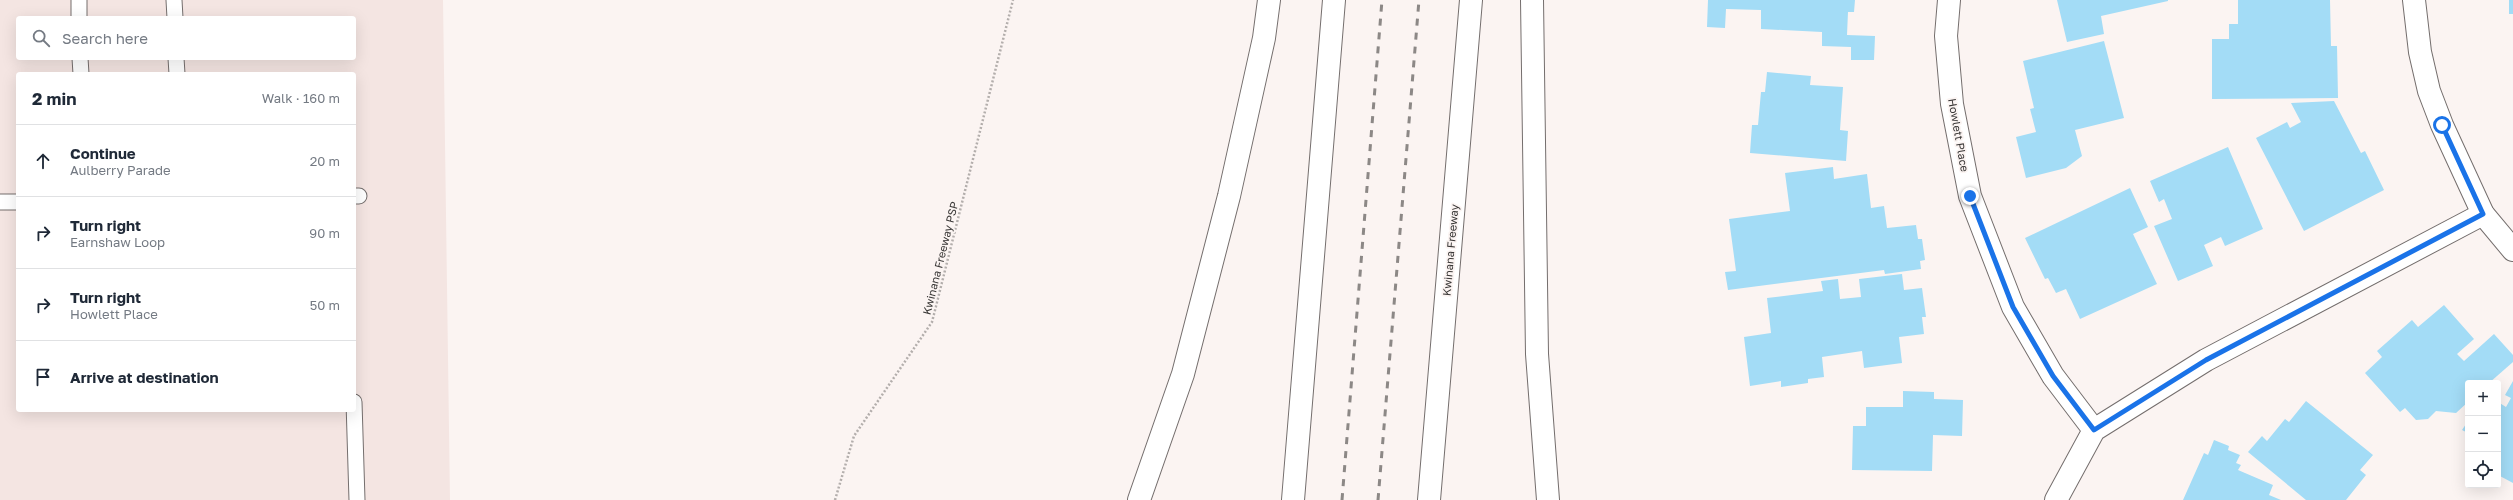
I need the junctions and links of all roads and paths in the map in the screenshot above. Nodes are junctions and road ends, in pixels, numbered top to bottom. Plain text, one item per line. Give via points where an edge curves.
1 (79, 0) edge
2 (174, 0) edge
3 (1013, 0) edge
4 (1269, 0) edge
5 (1334, 0) edge
6 (1471, 0) edge
7 (1532, 0) edge
8 (1949, 0) edge
9 (2414, 0) edge
10 (79, 16) edge
11 (175, 16) edge
12 (80, 60) edge
13 (176, 60) edge
14 (80, 72) edge
15 (177, 72) edge
16 (0, 202) edge
17 (16, 202) edge
18 (2483, 214) junction
19 (2513, 250) edge
20 (354, 412) edge
21 (2094, 430) junction
22 (357, 500) edge
23 (835, 500) edge
24 (1139, 500) edge
25 (1293, 500) edge
26 (1429, 500) edge
27 (1548, 500) edge
28 (2056, 500) edge

1 - 10 lane
2 - 11 lane
3 - 23 path, Kwinana Freeway PSP via 932,322 854,436
4 - 24 main road via 1264,38 1229,196 1183,374
5 - 25 main road
6 - 26 main road, Kwinana Freeway
7 - 27 main road via 1537,354
8 - 21 main road, Howlett Place via 1946,36 1952,104 1970,196 2013,307 2053,376
9 - 18 main road via 2420,52 2429,91 2462,172
12 - 14 lane
13 - 15 lane
16 - 17 lane
18 - 19 main road
18 - 21 main road via 2206,360
20 - 22 lane
21 - 28 main road

